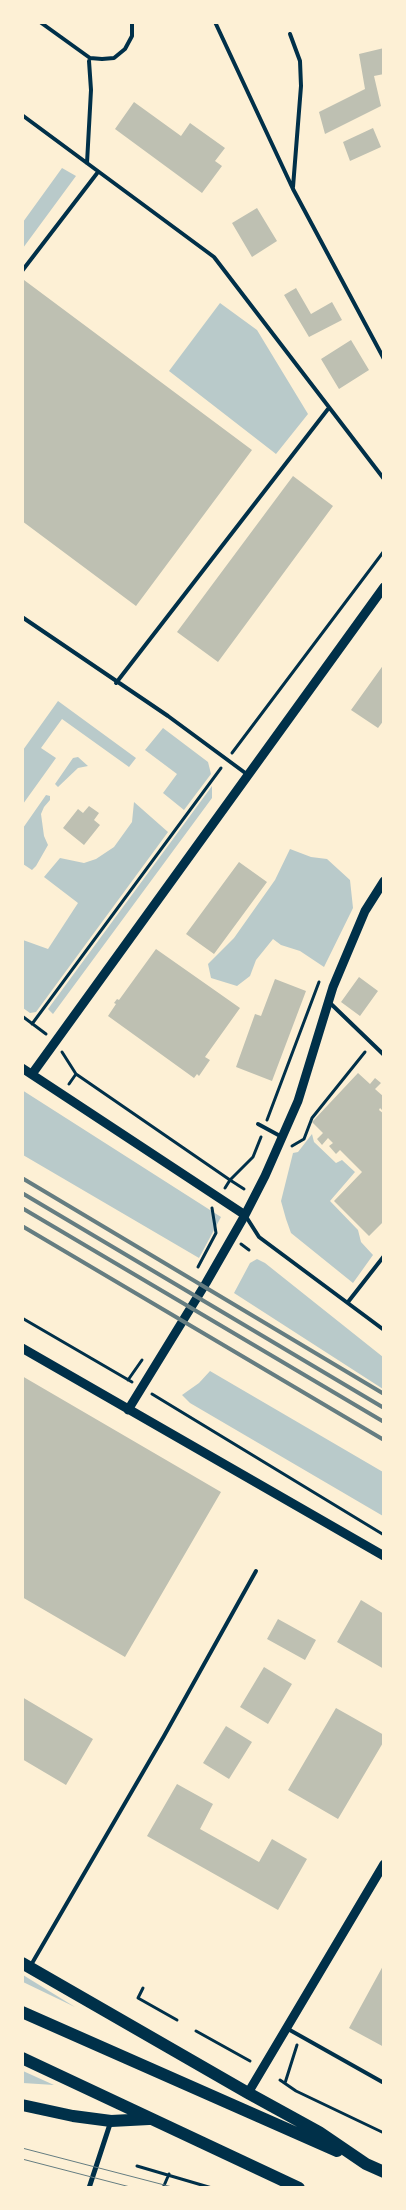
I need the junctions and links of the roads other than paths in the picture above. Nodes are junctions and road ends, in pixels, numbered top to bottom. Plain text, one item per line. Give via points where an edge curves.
1 (40, 22) edge
2 (132, 22) edge
3 (215, 22) edge
4 (290, 34) dead end
5 (89, 60) dead end
6 (22, 116) edge
7 (87, 163) junction
8 (98, 172) junction
9 (293, 189) junction
10 (22, 271) edge
11 (384, 359) edge
12 (328, 409) junction
13 (384, 479) edge
14 (384, 588) edge
15 (22, 617) edge
16 (116, 683) junction
17 (248, 775) junction
18 (384, 881) edge
19 (328, 1000) junction
20 (384, 1055) edge
21 (22, 1068) edge
22 (32, 1074) junction
23 (258, 1124) dead end
24 (282, 1137) junction
25 (246, 1215) junction
26 (384, 1256) edge
27 (348, 1302) junction
28 (384, 1330) edge
29 (22, 1348) edge
30 (128, 1410) junction
31 (384, 1556) edge
32 (256, 1571) dead end
33 (384, 1864) edge
34 (380, 1879) edge
35 (26, 1965) edge
36 (22, 2012) edge
37 (286, 2027) junction
38 (22, 2058) edge
39 (384, 2083) edge
40 (248, 2094) junction
41 (22, 2105) edge
42 (152, 2119) junction
43 (111, 2121) junction
44 (366, 2164) junction
45 (384, 2172) edge
46 (89, 2188) edge
47 (299, 2188) edge

1 - 2 lane via 90,58 114,58 125,49 132,36
3 - 9 lane
4 - 9 lane via 300,61
5 - 7 lane via 91,90
6 - 7 lane
7 - 8 lane
8 - 10 lane
8 - 12 lane via 214,257
9 - 11 lane
12 - 13 lane
12 - 16 lane
14 - 17 street
15 - 16 lane
16 - 17 lane via 168,716
17 - 22 street
18 - 19 street via 365,912
19 - 20 lane
19 - 24 street via 298,1101
21 - 22 street
22 - 25 street
23 - 24 lane
24 - 25 street
25 - 27 lane via 259,1237
25 - 30 street
26 - 27 lane
27 - 28 lane
29 - 30 street
30 - 31 street
32 - 35 lane via 164,1736
33 - 34 street
34 - 37 street
35 - 40 main road
36 - 44 main road
37 - 39 lane
37 - 40 street
38 - 42 main road
40 - 44 main road via 319,2132
41 - 43 main road
42 - 43 main road
42 - 47 main road
43 - 46 street
44 - 45 main road

